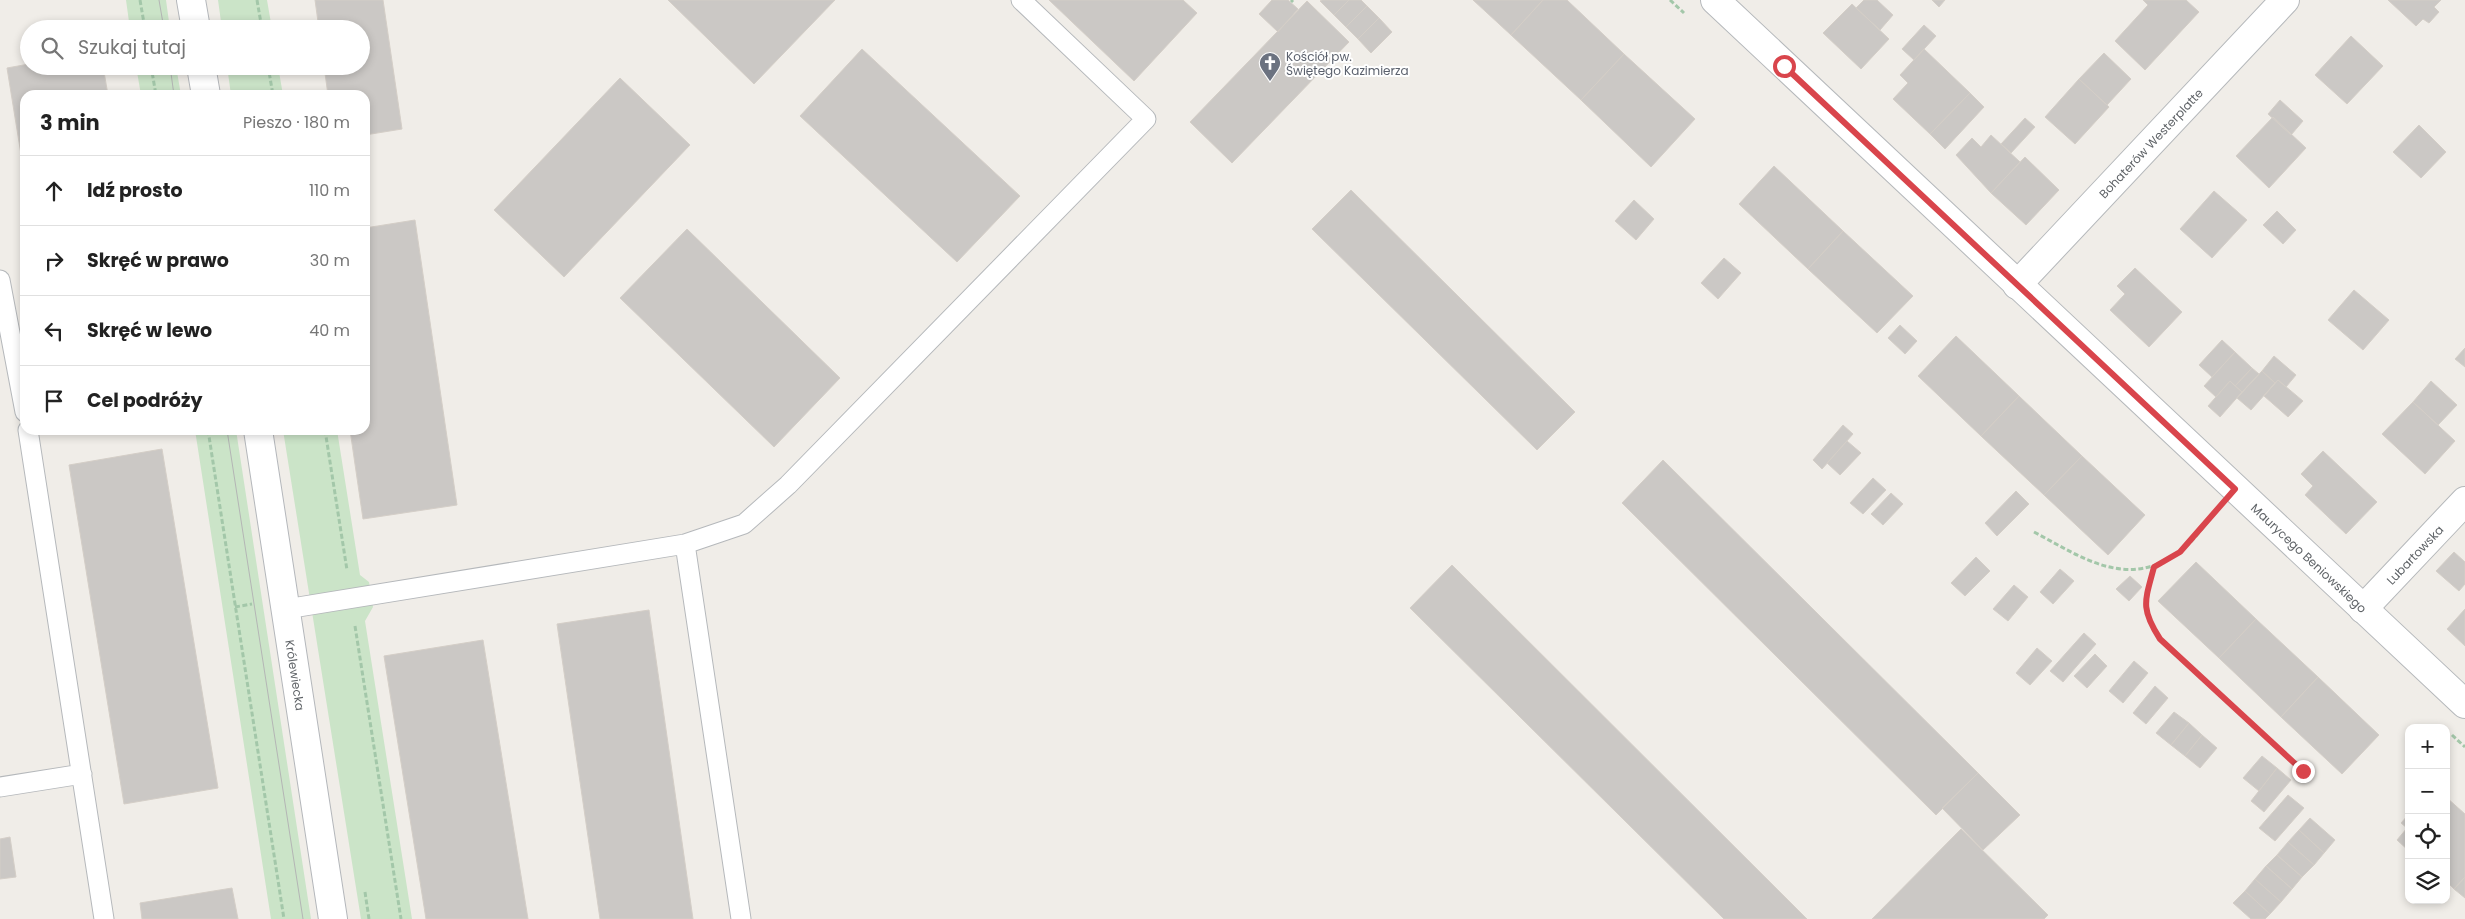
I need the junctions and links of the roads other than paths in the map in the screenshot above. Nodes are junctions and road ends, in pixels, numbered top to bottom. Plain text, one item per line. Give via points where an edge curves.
1 (191, 0) edge
2 (1021, 0) edge
3 (1715, 0) edge
4 (2285, 0) edge
5 (194, 20) edge
6 (203, 75) edge
7 (205, 90) edge
8 (0, 280) edge
9 (2017, 285) junction
10 (20, 386) edge
11 (29, 435) edge
12 (259, 435) edge
13 (2465, 501) edge
14 (685, 544) junction
15 (286, 609) junction
16 (2363, 609) junction
17 (2465, 704) edge
18 (82, 774) junction
19 (0, 787) edge
20 (104, 919) edge
21 (333, 919) edge
22 (741, 919) edge

1 - 5 street
2 - 14 lane via 1146,119 788,485 744,524
3 - 9 street, Maurycego Beniowskiego
4 - 9 street, Bohaterów Westerplatte
6 - 7 street
8 - 10 lane
9 - 16 street, Maurycego Beniowskiego
11 - 18 lane
12 - 15 street, Królewiecka
13 - 16 street, Lubartowska
14 - 15 lane
14 - 22 lane
15 - 21 street, Królewiecka
16 - 17 street, Maurycego Beniowskiego
18 - 19 lane
18 - 20 lane

